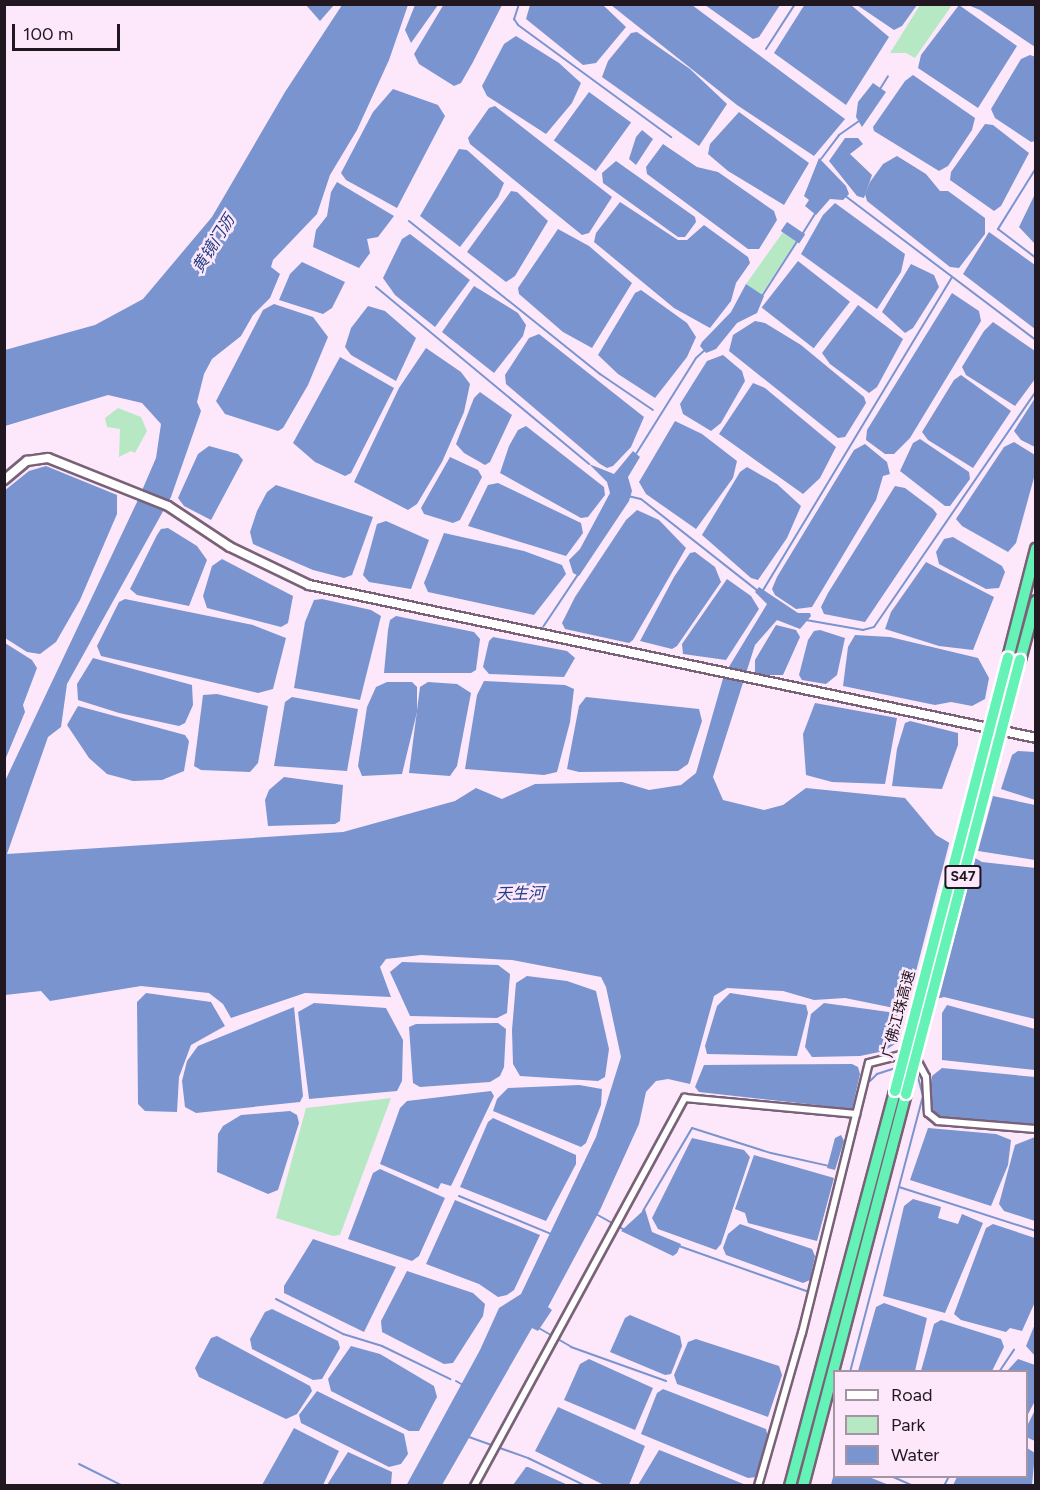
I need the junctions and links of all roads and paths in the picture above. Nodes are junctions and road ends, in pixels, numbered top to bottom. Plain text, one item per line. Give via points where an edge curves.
1 (4, 480) edge
2 (1035, 549) edge
3 (1035, 601) edge
4 (1035, 738) edge
5 (901, 1092) junction
6 (856, 1114) junction
7 (1035, 1129) edge
8 (474, 1485) edge
9 (758, 1485) edge
10 (790, 1485) edge
11 (803, 1485) edge

1 - 4 street via 27,461 48,458 168,506 230,547 309,585
2 - 5 highway, 广佛江珠高速 / S47, bridge
3 - 5 highway, 广佛江珠高速 / S47, bridge
5 - 10 highway, 广佛江珠高速 / S47
5 - 11 highway, 广佛江珠高速 / S47
6 - 7 street via 869,1064 901,1055 910,1056 923,1069 927,1107 938,1121
6 - 8 street via 685,1098
6 - 9 street via 802,1333

